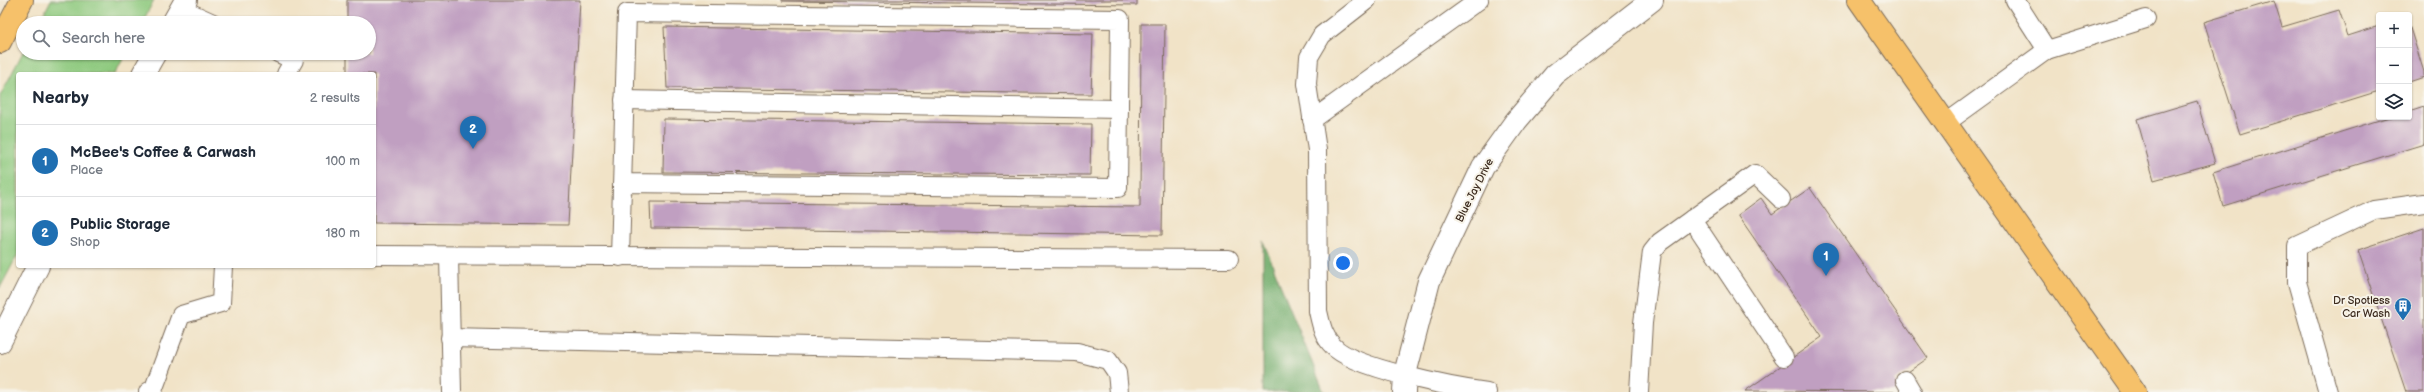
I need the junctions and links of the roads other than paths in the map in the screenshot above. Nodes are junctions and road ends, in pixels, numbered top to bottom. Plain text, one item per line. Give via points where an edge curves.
1 (22, 0) edge
2 (1367, 0) edge
3 (1479, 0) edge
4 (1652, 0) edge
5 (1859, 0) edge
6 (2015, 0) edge
7 (180, 10) edge
8 (195, 16) edge
9 (2146, 19) dead end
10 (0, 42) edge
11 (2047, 50) junction
12 (151, 60) edge
13 (294, 60) edge
14 (144, 72) edge
15 (287, 72) edge
16 (624, 100) junction
17 (1119, 109) junction
18 (1312, 120) junction
19 (1946, 123) junction
20 (622, 183) junction
21 (1780, 199) dead end
22 (2424, 203) edge
23 (1692, 219) junction
24 (376, 255) edge
25 (449, 256) junction
26 (620, 257) junction
27 (1229, 259) dead end
28 (37, 268) edge
29 (223, 268) edge
30 (450, 338) junction
31 (0, 342) edge
32 (1784, 357) dead end
33 (1405, 383) edge
34 (148, 392) edge
35 (452, 392) edge
36 (1119, 392) edge
37 (1487, 392) edge
38 (1639, 392) edge
39 (2135, 392) edge
40 (2328, 392) edge

1 - 10 main road
2 - 18 lane via 1322,35 1310,58 1307,84
3 - 18 lane
4 - 33 street, Blue Jay Drive via 1555,75 1483,167 1429,281
5 - 19 main road
6 - 11 lane
7 - 8 lane
9 - 11 lane
11 - 19 lane
12 - 14 street
13 - 15 lane
16 - 17 lane
16 - 17 lane via 627,13 1120,18
16 - 20 lane
17 - 20 lane via 1118,188
18 - 33 lane via 1317,150 1318,311 1322,332 1334,347 1349,358
19 - 39 main road
20 - 26 lane
21 - 23 lane via 1755,174
22 - 40 lane via 2374,210 2298,246 2298,282
23 - 32 lane
23 - 38 lane via 1660,242 1652,252 1643,323
24 - 25 lane
25 - 26 lane
25 - 30 lane
26 - 27 lane
28 - 31 street
29 - 34 lane via 221,303 181,315 154,388
30 - 35 lane
30 - 36 lane via 1077,352 1108,360 1117,373
33 - 37 lane

